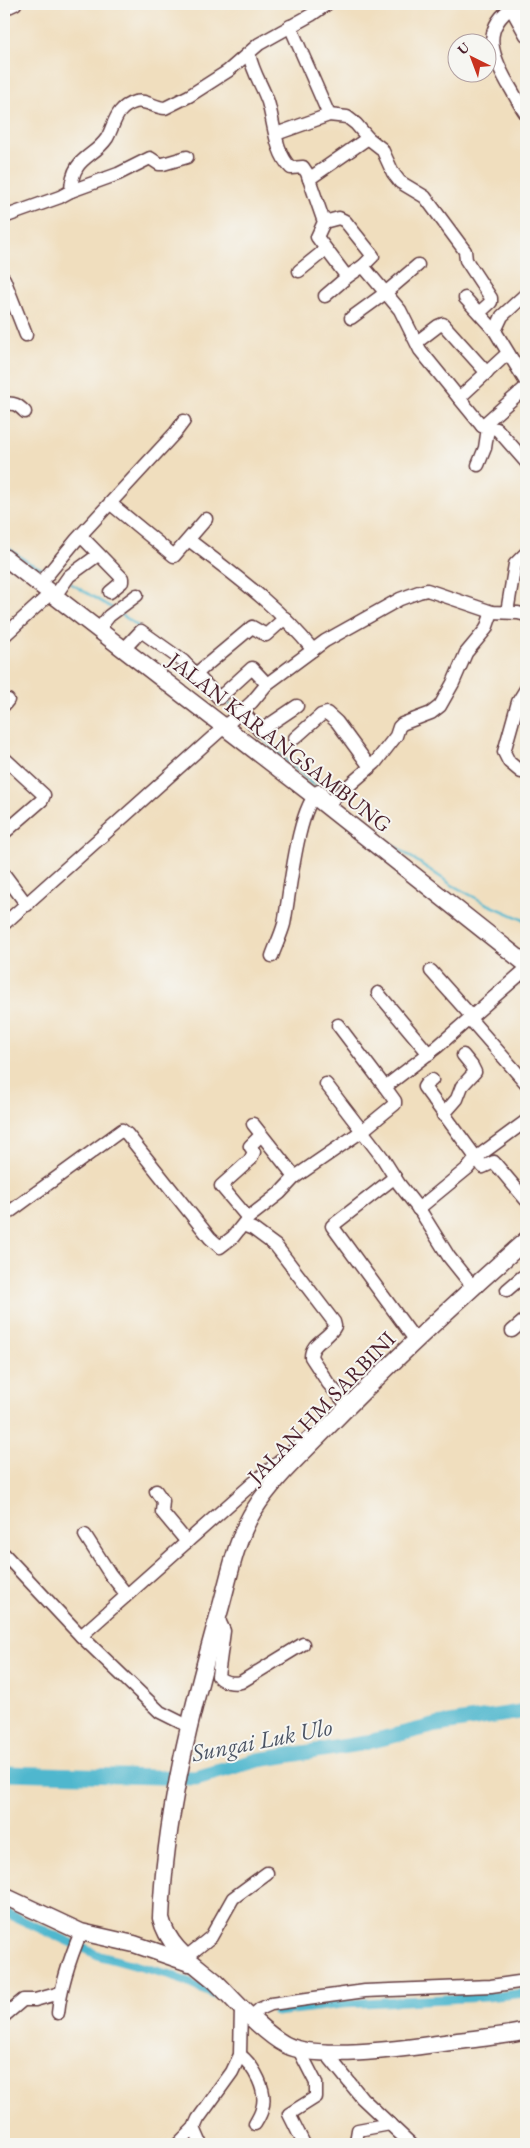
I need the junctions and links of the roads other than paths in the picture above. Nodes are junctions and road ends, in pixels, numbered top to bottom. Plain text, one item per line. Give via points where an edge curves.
1 (15, 4) edge
2 (327, 4) edge
3 (514, 6) edge
4 (4, 9) edge
5 (290, 26) junction
6 (526, 35) edge
7 (249, 54) junction
8 (526, 114) edge
9 (329, 115) junction
10 (276, 134) junction
11 (368, 138) junction
12 (188, 157) dead end
13 (309, 179) junction
14 (72, 191) junction
15 (4, 217) edge
16 (324, 222) junction
17 (325, 250) junction
18 (418, 265) dead end
19 (363, 266) junction
20 (299, 271) dead end
21 (347, 278) junction
22 (4, 279) edge
23 (384, 294) junction
24 (526, 294) edge
25 (325, 296) dead end
26 (466, 298) dead end
27 (479, 313) junction
28 (351, 318) dead end
29 (495, 331) junction
30 (26, 335) dead end
31 (417, 342) junction
32 (508, 353) junction
33 (487, 373) junction
34 (526, 382) edge
35 (526, 387) edge
36 (459, 398) junction
37 (4, 404) edge
38 (25, 412) dead end
39 (184, 421) dead end
40 (485, 427) junction
41 (526, 462) edge
42 (478, 465) dead end
43 (111, 504) junction
44 (206, 519) dead end
45 (81, 536) junction
46 (189, 540) junction
47 (526, 553) edge
48 (98, 555) junction
49 (4, 557) edge
50 (54, 583) junction
51 (110, 592) dead end
52 (137, 595) dead end
53 (492, 612) junction
54 (508, 612) junction
55 (526, 615) edge
56 (285, 618) junction
57 (99, 630) junction
58 (4, 636) edge
59 (124, 649) junction
60 (313, 650) junction
61 (197, 673) junction
62 (267, 684) junction
63 (526, 689) edge
64 (297, 706) dead end
65 (236, 717) junction
66 (295, 738) dead end
67 (4, 758) edge
68 (370, 767) junction
69 (521, 772) dead end
70 (314, 796) junction
71 (4, 833) edge
72 (4, 874) edge
73 (27, 905) junction
74 (4, 924) edge
75 (272, 956) dead end
76 (526, 964) edge
77 (526, 969) edge
78 (431, 971) dead end
79 (378, 993) dead end
80 (471, 1018) junction
81 (338, 1025) dead end
82 (429, 1054) junction
83 (463, 1055) dead end
84 (432, 1080) dead end
85 (526, 1083) edge
86 (326, 1084) dead end
87 (385, 1087) junction
88 (443, 1115) junction
89 (526, 1121) edge
90 (252, 1124) dead end
91 (362, 1131) junction
92 (261, 1135) junction
93 (477, 1158) junction
94 (295, 1177) junction
95 (395, 1177) junction
96 (526, 1200) edge
97 (418, 1209) junction
98 (4, 1216) edge
99 (246, 1221) junction
100 (526, 1240) edge
101 (526, 1281) edge
102 (473, 1287) junction
103 (508, 1290) dead end
104 (526, 1319) edge
105 (512, 1331) dead end
106 (416, 1341) junction
107 (348, 1406) junction
108 (327, 1428) junction
109 (156, 1491) dead end
110 (85, 1535) dead end
111 (187, 1542) junction
112 (4, 1554) edge
113 (128, 1595) junction
114 (218, 1618) junction
115 (81, 1636) junction
116 (303, 1644) dead end
117 (184, 1727) junction
118 (267, 1873) dead end
119 (4, 1896) edge
120 (163, 1928) junction
121 (76, 1944) junction
122 (134, 1944) junction
123 (191, 1962) junction
124 (526, 1981) edge
125 (60, 1993) junction
126 (58, 2012) dead end
127 (246, 2012) junction
128 (4, 2016) edge
129 (526, 2031) edge
130 (298, 2048) junction
131 (325, 2052) junction
132 (240, 2055) junction
133 (255, 2124) dead end
134 (390, 2124) junction
135 (194, 2128) junction
136 (178, 2144) edge
137 (201, 2144) edge
138 (304, 2144) edge
139 (355, 2144) edge
140 (411, 2144) edge

1 - 4 street
2 - 5 street
3 - 6 street
3 - 8 street via 498,20 492,42 498,66
5 - 7 street via 259,44
5 - 9 street
7 - 10 street
7 - 14 street via 194,93 168,107 135,102 123,109 107,137 79,164 72,181
9 - 10 street
9 - 11 street via 346,116
10 - 13 street via 288,165 291,168 303,167
11 - 13 street
11 - 27 street via 382,149 400,182 425,197 465,251 466,260 491,298
12 - 14 street via 163,164 150,158
13 - 16 street
14 - 15 street
16 - 17 street via 316,237
16 - 19 street via 339,218 345,221 373,256
17 - 20 street
17 - 21 street
18 - 23 street
19 - 21 street
19 - 23 street
21 - 25 street
22 - 30 street
23 - 28 street
23 - 31 street via 400,310
24 - 29 street via 502,316
26 - 27 street
27 - 29 street
29 - 32 street
31 - 33 street via 443,324
31 - 36 street via 424,356
32 - 33 street
32 - 34 street
33 - 36 street
35 - 40 street
36 - 40 street
37 - 38 street via 19,406
39 - 43 street
40 - 41 street via 497,429
40 - 42 street via 485,448
43 - 45 street
43 - 46 street via 172,556 176,556
44 - 46 street
45 - 48 street
45 - 50 street
46 - 56 street
47 - 54 street via 515,564
48 - 50 street
48 - 51 street via 122,578 122,582
49 - 50 main road, JALAN KARANGSAMBUNG
50 - 57 main road, JALAN KARANGSAMBUNG
50 - 58 street
52 - 57 street via 109,616
53 - 54 street
53 - 60 street via 427,590 400,598
53 - 68 street via 486,629 464,657 440,706 430,714 402,724
54 - 55 street
56 - 60 street
56 - 61 street via 266,635 252,627
57 - 59 main road, JALAN KARANGSAMBUNG
59 - 61 street via 140,631 167,644
59 - 65 main road, JALAN KARANGSAMBUNG
60 - 62 street
61 - 62 street via 219,698 252,668
62 - 65 street
63 - 69 street via 518,702 504,752 509,762
64 - 65 street via 260,731
65 - 70 main road, JALAN KARANGSAMBUNG
65 - 73 street
66 - 68 street via 321,714 327,713
67 - 71 street via 44,795
68 - 70 street via 334,798 327,801 319,791
70 - 75 street via 304,814 283,926
70 - 76 main road, JALAN KARANGSAMBUNG
72 - 73 street
73 - 74 street
77 - 80 street
78 - 80 street
79 - 82 street
80 - 82 street
80 - 85 street
81 - 87 street
82 - 87 street
83 - 88 street via 475,1072
84 - 88 street via 424,1087
86 - 91 street
87 - 91 street via 396,1103
88 - 93 street
89 - 93 street
90 - 92 street
91 - 94 street
91 - 95 street
92 - 94 street
92 - 99 street via 250,1146 254,1152 250,1160 221,1186
93 - 96 street via 483,1167 494,1162
93 - 97 street
94 - 99 street
95 - 97 street
95 - 106 street via 332,1226
97 - 102 street
98 - 99 street via 122,1130 219,1246 224,1246
99 - 107 street via 276,1246 334,1322 332,1332 314,1348 311,1357
100 - 102 main road, JALAN HM SARBINI
101 - 103 street via 522,1277
102 - 106 main road, JALAN HM SARBINI
104 - 105 street
106 - 107 main road, JALAN HM SARBINI
107 - 108 main road, JALAN HM SARBINI
108 - 111 street via 315,1432 298,1445
108 - 114 main road, JALAN HM SARBINI via 279,1478 254,1510 238,1545
109 - 111 street via 163,1501 162,1512
110 - 113 street
111 - 113 street
112 - 115 street
113 - 115 street
114 - 116 street via 224,1630 218,1676 224,1680 241,1682
114 - 117 main road, JALAN HM SARBINI
115 - 117 street via 160,1712
117 - 120 main road, JALAN HM SARBINI via 166,1858 161,1911
118 - 123 street via 233,1898 211,1937
119 - 121 main road
120 - 122 main road via 143,1942
120 - 123 main road
121 - 122 main road
121 - 125 street
122 - 123 main road
123 - 127 main road
124 - 127 street via 491,1986 365,1991 271,2004
125 - 126 street
125 - 128 street via 23,2000
127 - 130 main road via 271,2035
127 - 132 street
129 - 131 main road via 375,2051
130 - 131 main road
130 - 138 street via 316,2083 316,2097 289,2114
131 - 134 street via 362,2098
132 - 133 street via 252,2067 261,2088 263,2108
132 - 135 street
134 - 139 street via 358,2130
134 - 140 street
135 - 136 street
135 - 137 street

